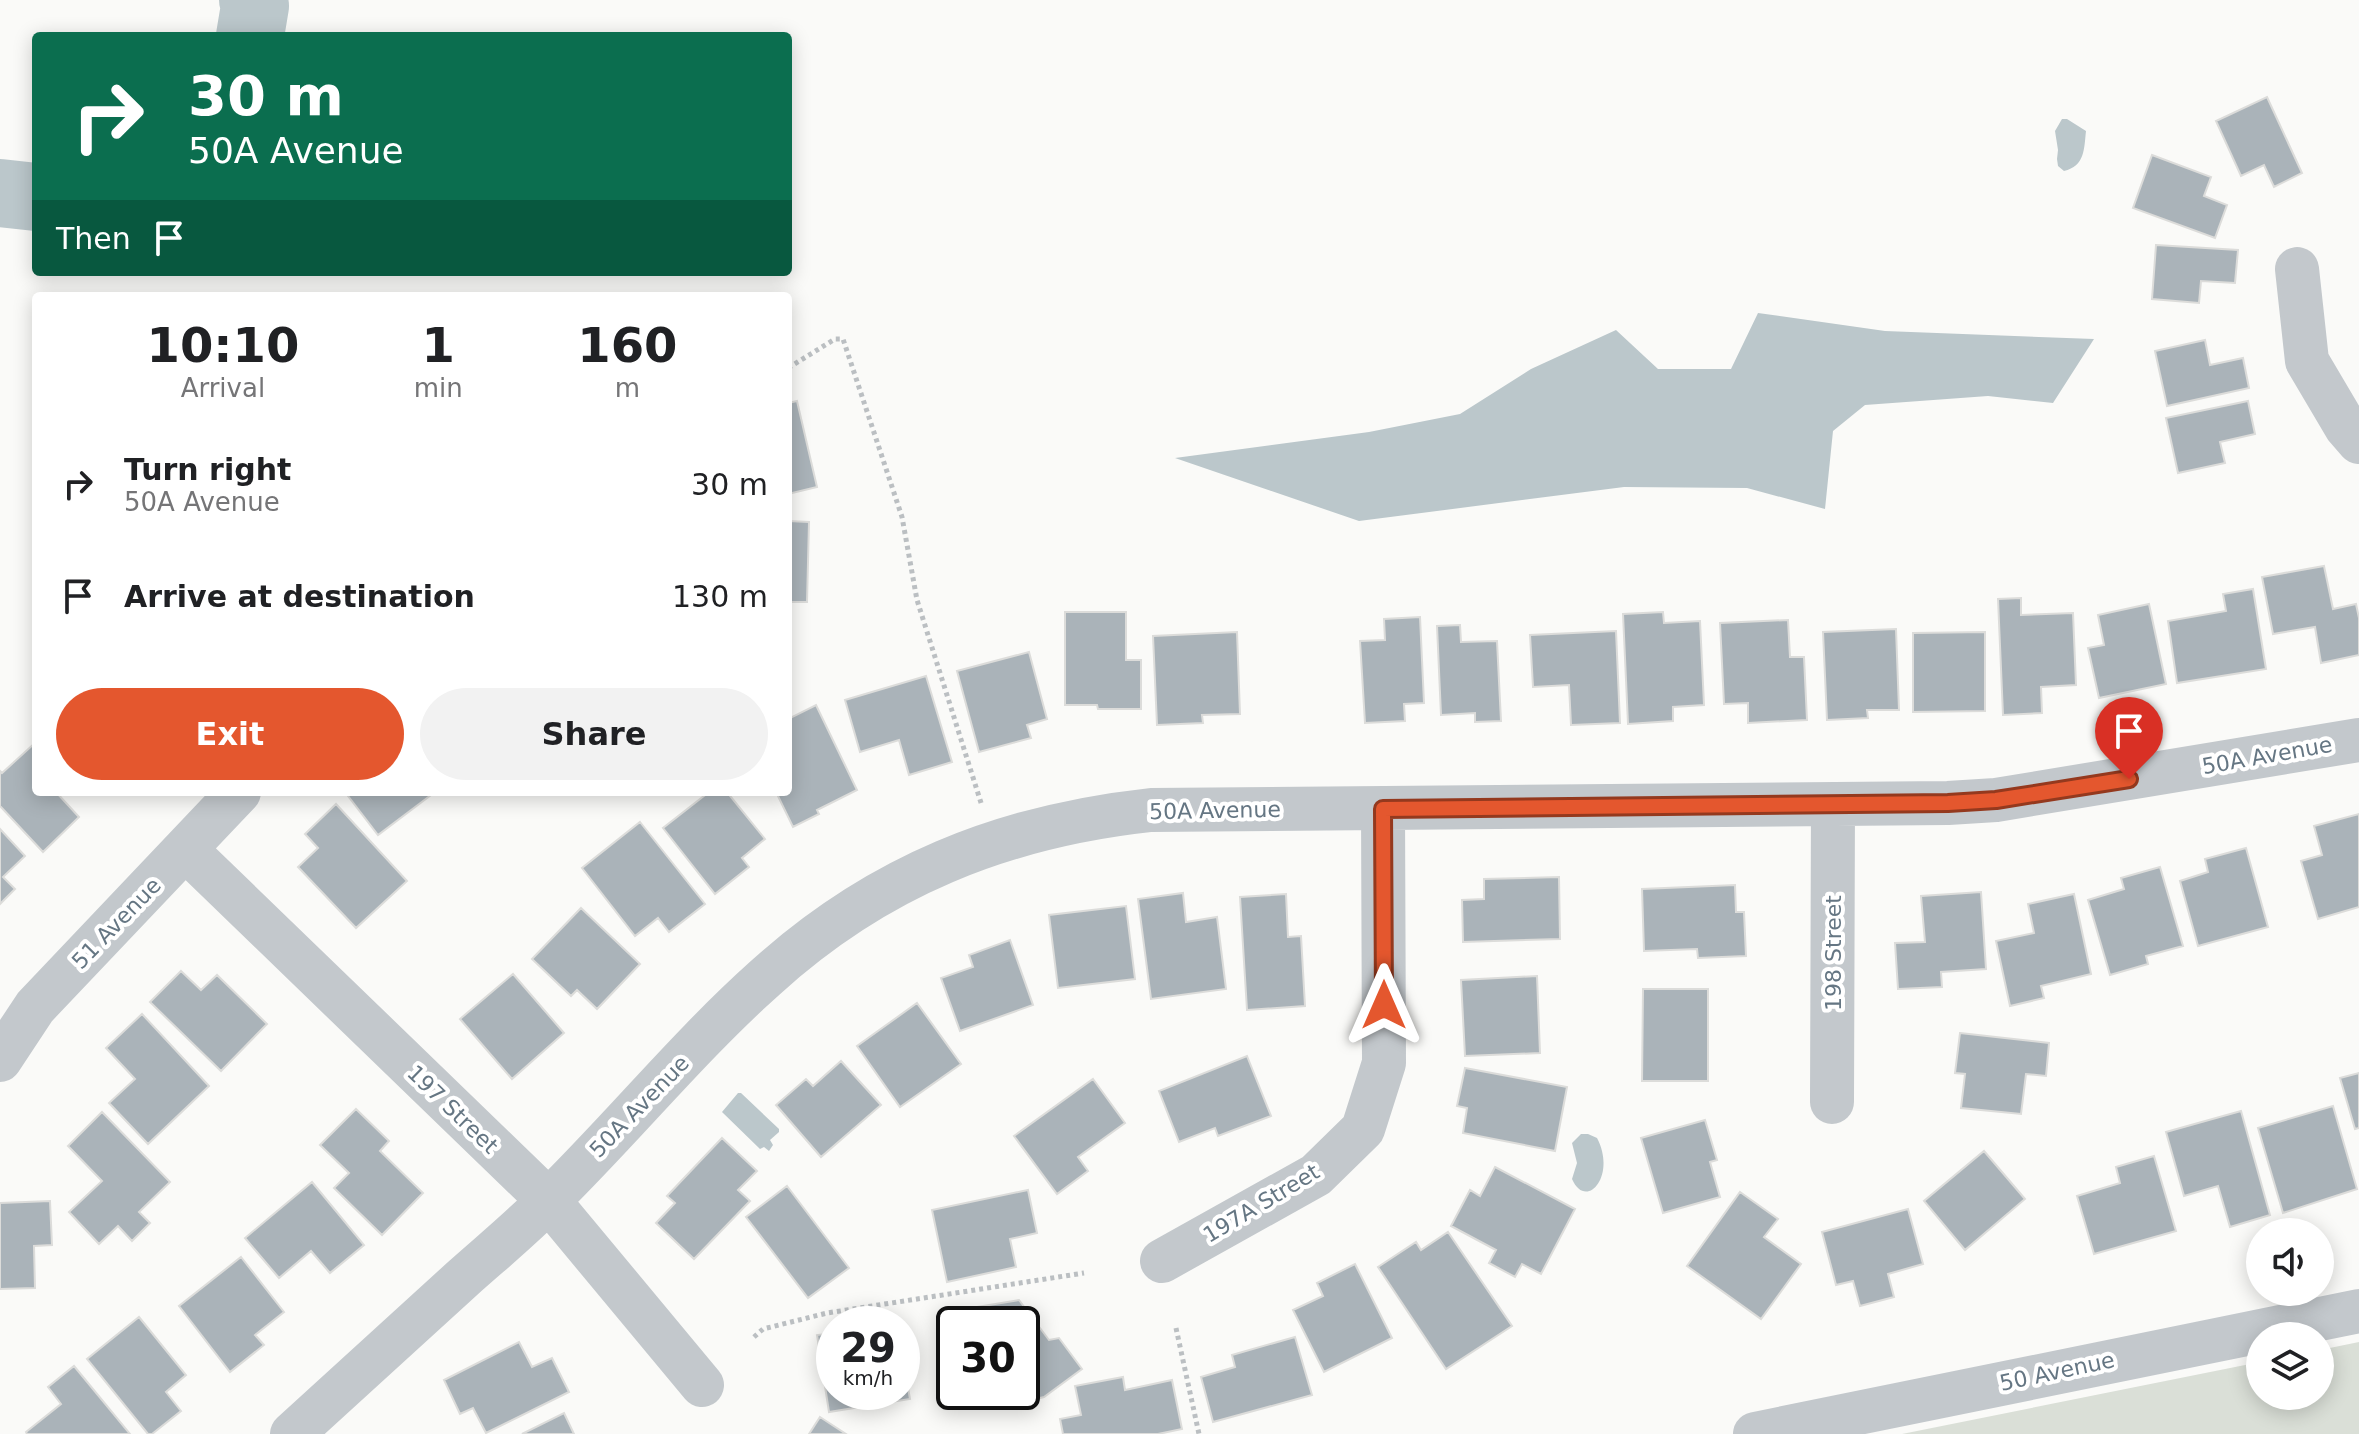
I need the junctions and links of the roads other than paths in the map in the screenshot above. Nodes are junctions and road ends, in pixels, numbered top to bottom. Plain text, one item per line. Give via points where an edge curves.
1 (2297, 269) dead end
2 (2359, 442) edge
3 (2359, 740) edge
4 (235, 796) edge
5 (1833, 804) junction
6 (1383, 809) junction
7 (186, 850) junction
8 (0, 1060) edge
9 (1832, 1102) dead end
10 (549, 1201) junction
11 (1162, 1261) dead end
12 (2359, 1311) edge
13 (702, 1385) dead end
14 (292, 1434) edge
15 (1755, 1434) edge

1 - 2 street via 2307,361
3 - 5 street, 50A Avenue via 1996,800
4 - 7 street, 51 Avenue
5 - 6 street, 50A Avenue
5 - 9 street, 198 Street
6 - 10 street, 50A Avenue via 1151,810 1101,816 994,843 905,879 792,956 726,1015
6 - 11 street, 197A Street via 1384,1063 1363,1129 1316,1175
7 - 8 street, 51 Avenue via 35,1007
7 - 10 street, 197 Street
10 - 13 street, 197 Street
10 - 14 street, 50A Avenue
12 - 15 street, 50 Avenue

